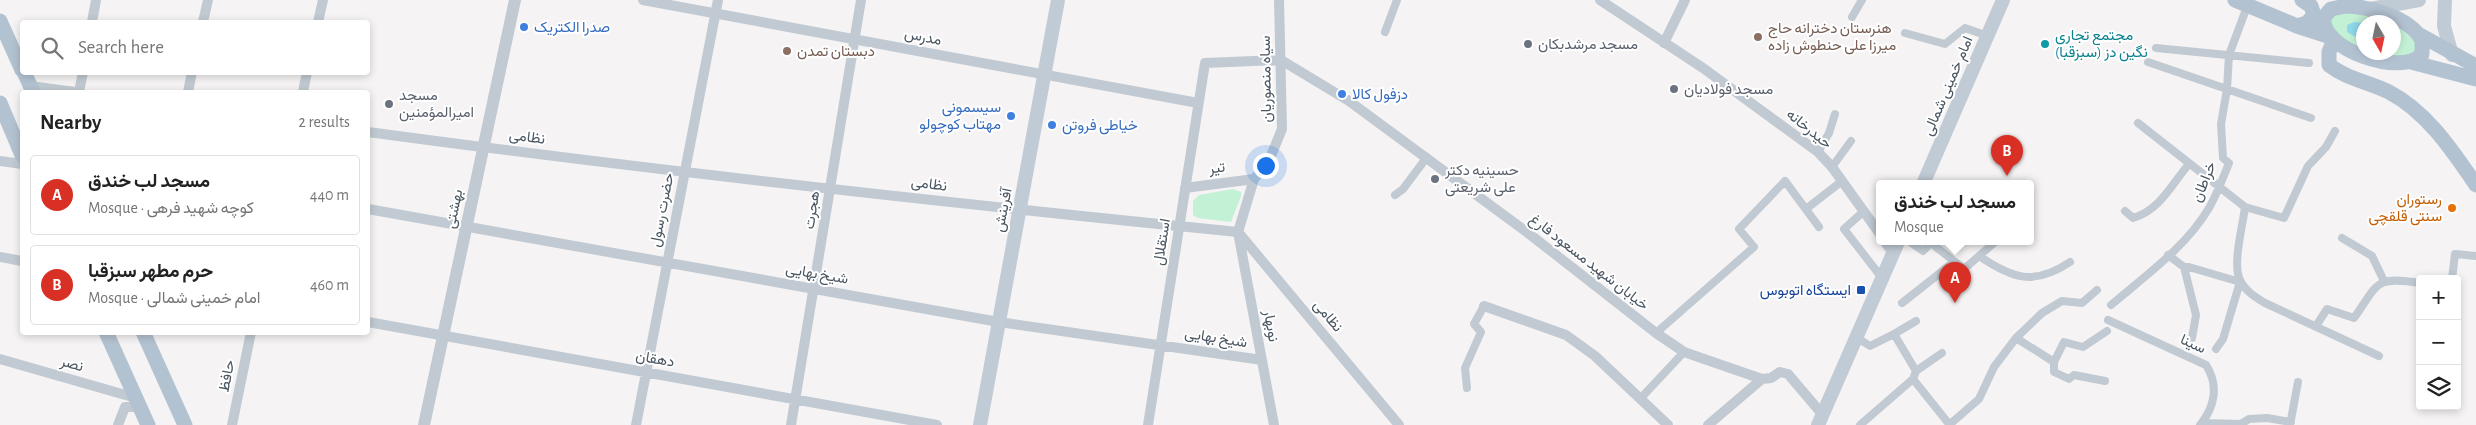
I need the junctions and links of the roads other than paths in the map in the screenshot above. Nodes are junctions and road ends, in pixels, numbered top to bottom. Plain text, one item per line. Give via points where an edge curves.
1 (96, 0) edge
2 (208, 0) edge
3 (323, 0) edge
4 (515, 0) edge
5 (644, 0) edge
6 (718, 0) edge
7 (862, 0) edge
8 (1058, 0) edge
9 (1279, 0) edge
10 (1397, 0) edge
11 (1600, 0) edge
12 (1685, 0) edge
13 (1862, 0) edge
14 (2003, 0) edge
15 (2302, 0) edge
16 (2311, 0) edge
17 (2419, 0) edge
18 (2445, 0) edge
19 (2241, 1) edge
20 (2346, 6) junction
21 (2369, 9) junction
22 (716, 14) junction
23 (1852, 17) dead end
24 (92, 20) edge
25 (203, 20) edge
26 (318, 20) edge
27 (0, 21) edge
28 (2297, 26) junction
29 (1385, 32) dead end
30 (1905, 33) dead end
31 (2420, 35) junction
32 (1988, 36) junction
33 (855, 39) junction
34 (2333, 39) junction
35 (1664, 43) junction
36 (2156, 48) dead end
37 (2229, 55) junction
38 (2452, 55) junction
39 (1281, 60) junction
40 (2148, 62) dead end
41 (2411, 62) junction
42 (2309, 63) dead end
43 (20, 65) edge
44 (2472, 71) edge
45 (83, 75) edge
46 (191, 75) edge
47 (306, 75) edge
48 (1044, 75) junction
49 (27, 80) edge
50 (2227, 89) junction
51 (67, 90) edge
52 (80, 90) edge
53 (188, 90) edge
54 (303, 90) edge
55 (0, 103) edge
56 (1198, 103) junction
57 (1835, 114) dead end
58 (2311, 118) dead end
59 (2138, 123) dead end
60 (2335, 131) dead end
61 (370, 132) edge
62 (1852, 141) dead end
63 (484, 148) junction
64 (20, 150) edge
65 (1818, 152) junction
66 (1427, 158) junction
67 (0, 161) edge
68 (20, 164) edge
69 (2189, 164) junction
70 (1832, 167) junction
71 (685, 171) junction
72 (1254, 179) junction
73 (1925, 180) edge
74 (1842, 182) junction
75 (2476, 184) edge
76 (831, 188) junction
77 (1184, 188) junction
78 (2218, 188) junction
79 (1395, 195) dead end
80 (2245, 207) junction
81 (370, 209) edge
82 (1019, 209) junction
83 (1806, 209) junction
84 (2125, 211) dead end
85 (1864, 212) junction
86 (466, 226) junction
87 (1179, 226) junction
88 (1819, 227) dead end
89 (1876, 228) edge
90 (1238, 232) junction
91 (2342, 238) dead end
92 (1892, 245) edge
93 (1914, 245) edge
94 (1928, 245) edge
95 (1933, 245) edge
96 (1992, 245) edge
97 (1979, 256) junction
98 (2168, 256) junction
99 (2476, 256) edge
100 (0, 257) edge
101 (20, 261) edge
102 (667, 262) junction
103 (1954, 262) junction
104 (2070, 262) dead end
105 (2184, 268) junction
106 (2452, 275) edge
107 (1882, 278) junction
108 (2240, 282) junction
109 (2384, 282) junction
110 (2416, 282) edge
111 (814, 288) junction
112 (2097, 290) dead end
113 (1902, 303) dead end
114 (2111, 305) dead end
115 (1484, 306) joint
116 (2108, 320) dead end
117 (1916, 321) dead end
118 (370, 322) edge
119 (999, 322) junction
120 (2316, 326) junction
121 (2107, 331) dead end
122 (1656, 333) junction
123 (1894, 334) junction
124 (107, 335) edge
125 (144, 335) edge
126 (250, 335) edge
127 (443, 336) junction
128 (1856, 337) junction
129 (2016, 338) junction
130 (2192, 338) dead end
131 (1161, 344) junction
132 (2216, 349) dead end
133 (1684, 352) junction
134 (1942, 353) dead end
135 (2379, 356) dead end
136 (0, 359) edge
137 (1262, 360) junction
138 (2054, 362) junction
139 (1916, 371) junction
140 (646, 372) junction
141 (1762, 379) junction
142 (1913, 379) junction
143 (2105, 382) dead end
144 (2298, 382) dead end
145 (1467, 388) dead end
146 (1640, 399) junction
147 (796, 400) junction
148 (138, 402) junction
149 (178, 418) edge
150 (1821, 421) edge
151 (2290, 423) edge
152 (1949, 424) edge
153 (2201, 424) edge
154 (118, 425) edge
155 (148, 425) edge
156 (185, 425) edge
157 (232, 425) edge
158 (424, 425) edge
159 (636, 425) edge
160 (792, 425) edge
161 (937, 425) edge
162 (980, 425) edge
163 (1148, 425) edge
164 (1274, 425) edge
165 (1399, 425) edge
166 (1668, 425) edge
167 (1708, 425) edge
168 (1860, 425) edge

1 - 24 street
2 - 25 street
3 - 26 street
4 - 63 street, بهشتی
5 - 22 street, مدرس
6 - 22 street, حضرت رسول
7 - 33 street, هجرت
8 - 48 main road, آفرینش
9 - 39 street, سیاه منصوریان
10 - 29 street
11 - 35 street, حیدرخانه
12 - 35 street
13 - 23 street
14 - 32 main road, امام خمینی شمالی
15 - 28 main road via 2311,6 2314,15 2307,23
16 - 20 main road
17 - 21 main road
18 - 38 main road via 2444,26
19 - 28 main road
19 - 37 street, خراطان
20 - 21 main road
20 - 34 main road via 2331,9 2324,17 2324,28
21 - 31 main road via 2400,21
22 - 33 street, مدرس
22 - 71 street, حضرت رسول
27 - 43 main road
28 - 34 main road
30 - 32 street via 1945,44 1965,28
31 - 38 main road
31 - 41 main road via 2424,44 2422,54
32 - 73 main road, امام خمینی شمالی
33 - 48 street, مدرس
33 - 76 street, هجرت
34 - 41 main road via 2376,60
34 - 75 main road via 2329,65 2342,74 2388,92 2427,121
35 - 65 street, حیدرخانه
36 - 37 street
37 - 42 street
37 - 50 street, خراطان
38 - 44 main road
39 - 56 street, استقلال via 1205,63
39 - 66 street, خیابان شهید مسعود فارغ via 1349,101
39 - 72 street, سیاه منصوریان via 1282,129 1268,163
40 - 50 street
41 - 44 main road
45 - 52 street
46 - 53 street
47 - 54 street
48 - 56 street, مدرس
48 - 82 main road, آفرینش
49 - 51 street
50 - 58 street
50 - 78 street, خراطان via 2221,124 2223,158 2229,163
55 - 64 main road
56 - 77 street, استقلال
57 - 65 street
59 - 69 street
60 - 80 street via 2326,147 2308,166 2284,218
61 - 63 street, نظامی
62 - 70 street
63 - 71 street, نظامی
63 - 86 street, بهشتی
65 - 70 street, حیدرخانه
66 - 79 street
66 - 122 street, خیابان شهید مسعود فارغ
67 - 68 street
69 - 78 street
69 - 84 street via 2166,197 2144,215 2133,218
70 - 74 street, حیدرخانه
71 - 76 street, نظامی
71 - 102 street, حضرت رسول
72 - 77 street, تیر
72 - 90 street
74 - 83 street
74 - 85 street, حیدرخانه
76 - 82 street, نظامی
76 - 111 street, هجرت
77 - 87 street, استقلال
78 - 80 street
78 - 98 street, خراطان via 2210,208 2197,226
80 - 108 street via 2237,266
81 - 86 street, شیخ بهایی
82 - 87 street, نظامی
82 - 119 main road, آفرینش
83 - 88 street
83 - 122 street via 1785,181 1739,229 1754,247
85 - 89 street, حیدرخانه
85 - 107 street via 1844,229
86 - 102 street, شیخ بهایی
86 - 127 street, بهشتی
87 - 90 street, نظامی
87 - 131 street, استقلال
90 - 137 street, نوبهار
90 - 165 street, نظامی
91 - 109 street via 2372,256
92 - 107 main road
93 - 94 street via 1923,251
95 - 103 street
96 - 97 street
97 - 103 street via 1964,269
97 - 104 street via 2004,271 2036,278 2053,274
98 - 105 street
98 - 114 street, خراطان
99 - 106 street via 2455,254
100 - 101 street
102 - 111 street, شیخ بهایی
102 - 140 street, حضرت رسول
103 - 113 street
105 - 108 street
105 - 130 street via 2196,315
107 - 128 main road
108 - 120 street via 2248,292 2265,303
108 - 132 street via 2223,339
109 - 110 street via 2391,279
109 - 120 street via 2354,318 2327,309
111 - 119 street, شیخ بهایی
111 - 147 street, هجرت
112 - 129 street via 2082,303 2062,300 2042,313
115 - 145 street via 1474,324 1481,332 1465,368
115 - 146 street via 1566,335 1595,356
116 - 153 street, سینا via 2206,365 2215,386 2213,401
117 - 123 street
118 - 127 street, دهقان
119 - 131 street, شیخ بهایی
119 - 162 main road, آفرینش
120 - 135 street
121 - 138 street via 2083,347 2064,342
122 - 133 street, خیابان شهید مسعود فارغ
123 - 128 street via 1870,346
123 - 139 street
124 - 148 main road
125 - 149 main road
126 - 157 street, حافظ
127 - 140 street, دهقان
127 - 158 street, بهشتی
128 - 150 main road
129 - 138 street
129 - 152 street via 1994,367 1979,399
131 - 137 street, شیخ بهایی
131 - 163 street, استقلال
133 - 141 street, خیابان شهید مسعود فارغ
133 - 146 street
134 - 139 street
136 - 148 street, نصر
137 - 164 street, نوبهار
138 - 143 street via 2054,372 2069,379 2074,375
139 - 142 street
140 - 147 street, دهقان
140 - 159 street, حضرت رسول
141 - 150 street via 1780,372 1788,374
141 - 167 street
142 - 152 street
142 - 168 street
144 - 151 street
146 - 166 street
147 - 160 street, هجرت
147 - 161 street, دهقان
148 - 154 street via 125,406
148 - 155 main road
149 - 156 main road
151 - 153 street via 2267,418 2249,419 2241,424

